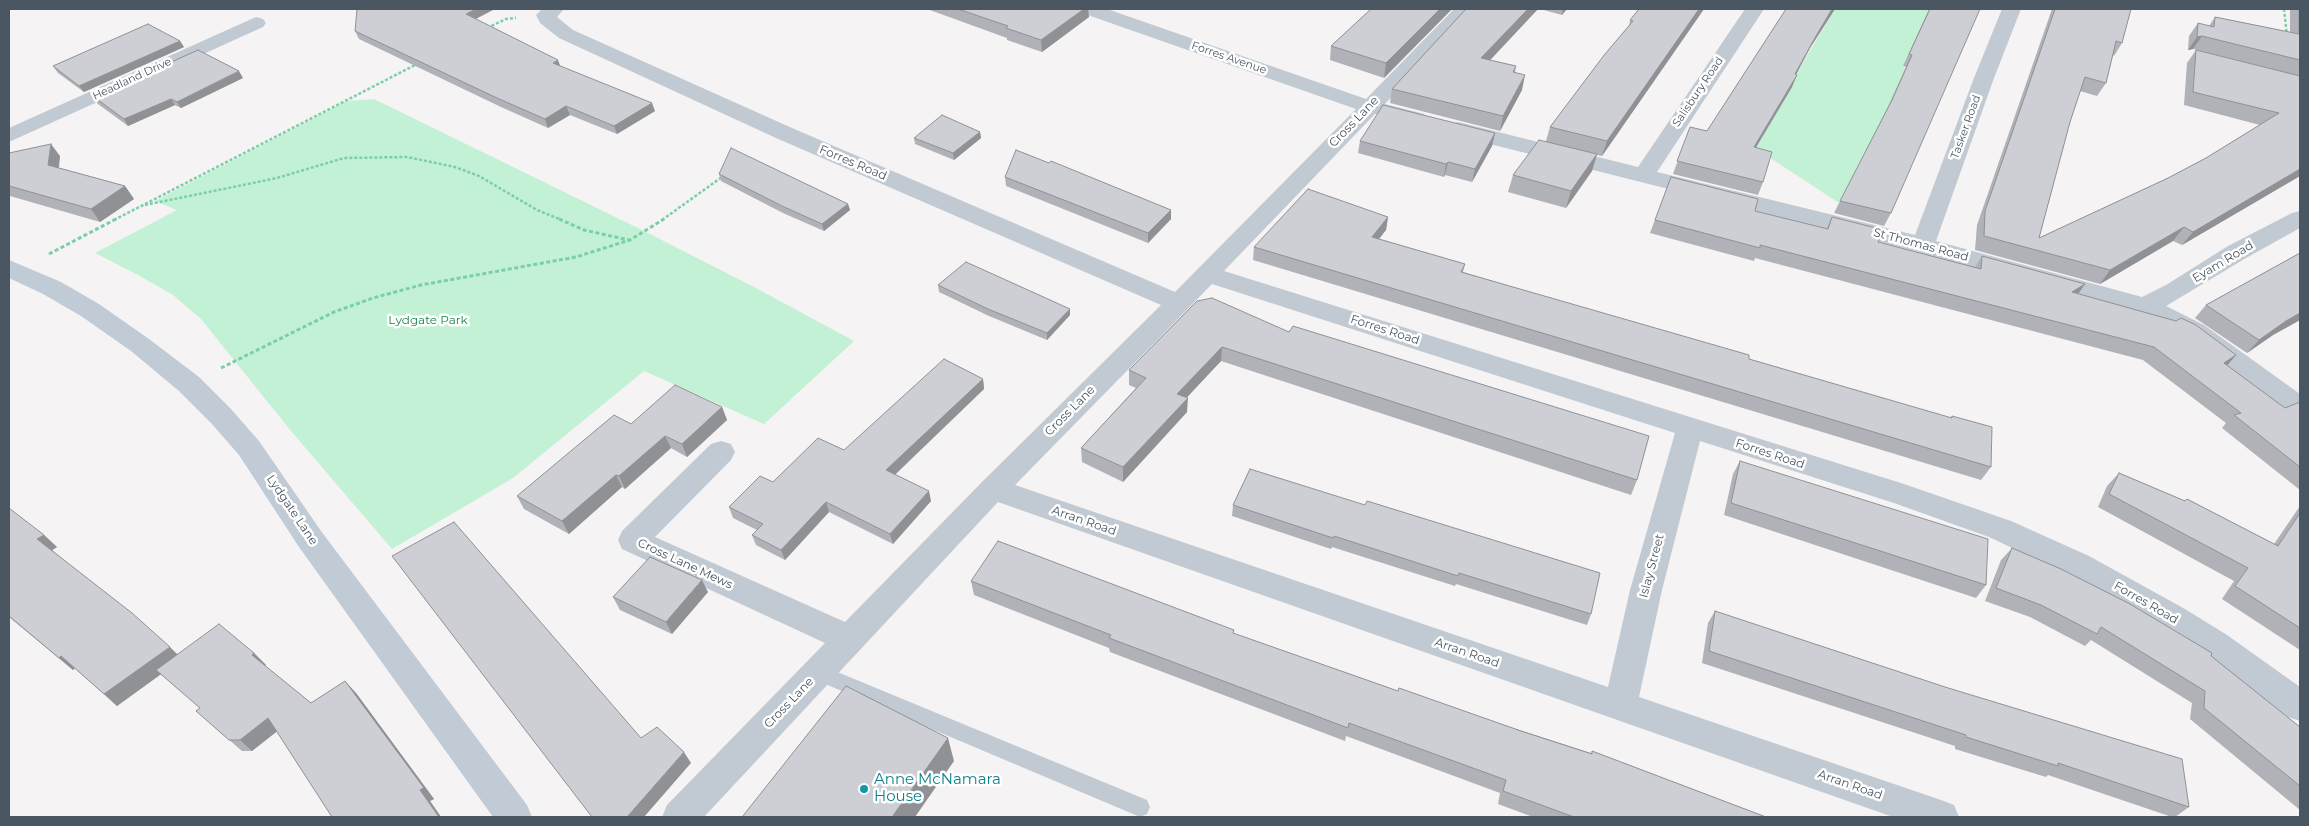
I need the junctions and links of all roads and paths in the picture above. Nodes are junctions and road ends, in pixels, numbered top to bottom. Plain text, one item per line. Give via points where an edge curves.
1 (1089, 9) edge
2 (1465, 9) edge
3 (1754, 9) edge
4 (2012, 9) edge
5 (2285, 11) edge
6 (550, 12) edge
7 (2292, 14) dead end
8 (256, 23) dead end
9 (480, 32) edge
10 (2287, 41) edge
11 (420, 62) edge
12 (1369, 106) junction
13 (9, 136) edge
14 (730, 172) edge
15 (1643, 176) junction
16 (140, 206) junction
17 (2300, 218) edge
18 (630, 240) junction
19 (1924, 246) junction
20 (12, 272) edge
21 (1207, 274) junction
22 (1178, 303) junction
23 (2145, 306) junction
24 (189, 384) junction
25 (2300, 408) edge
26 (1690, 427) junction
27 (722, 452) dead end
28 (993, 489) junction
29 (850, 640) junction
30 (818, 672) junction
31 (1620, 706) junction
32 (2300, 706) edge
33 (1140, 807) dead end
34 (514, 817) edge
35 (680, 817) edge
36 (1941, 817) edge

1 - 12 street, Forres Avenue
2 - 12 street, Cross Lane
3 - 15 street, Salisbury Road
4 - 19 street, Tasker Road
5 - 7 path
5 - 10 path
6 - 9 path via 506,19
6 - 22 street, Forres Road via 550,23 584,42 784,133
8 - 13 street, Headland Drive
11 - 16 path
12 - 15 street, St Thomas Road
12 - 21 street, Cross Lane
14 - 18 path
15 - 19 street, St Thomas Road
16 - 18 path via 277,178 344,158 407,157 480,176 537,210 584,230
16 - 20 path
17 - 23 street, Eyam Road
18 - 24 path via 576,257 421,285 373,298 334,312
19 - 23 street, St Thomas Road
20 - 24 street, Lydgate Lane via 52,288 90,310 140,344
21 - 22 street, Cross Lane
21 - 26 street, Forres Road
22 - 28 street, Cross Lane
23 - 25 street, St Thomas Road via 2196,331
24 - 34 street, Lydgate Lane via 249,448 310,539
26 - 31 street, Islay Street via 1646,590
26 - 32 street, Forres Road via 1904,495 2040,546 2174,618
27 - 29 street, Cross Lane Mews via 633,540
28 - 29 street, Cross Lane
28 - 31 street, Arran Road
29 - 30 street, Cross Lane
30 - 33 lane
30 - 35 street, Cross Lane
31 - 36 street, Arran Road

